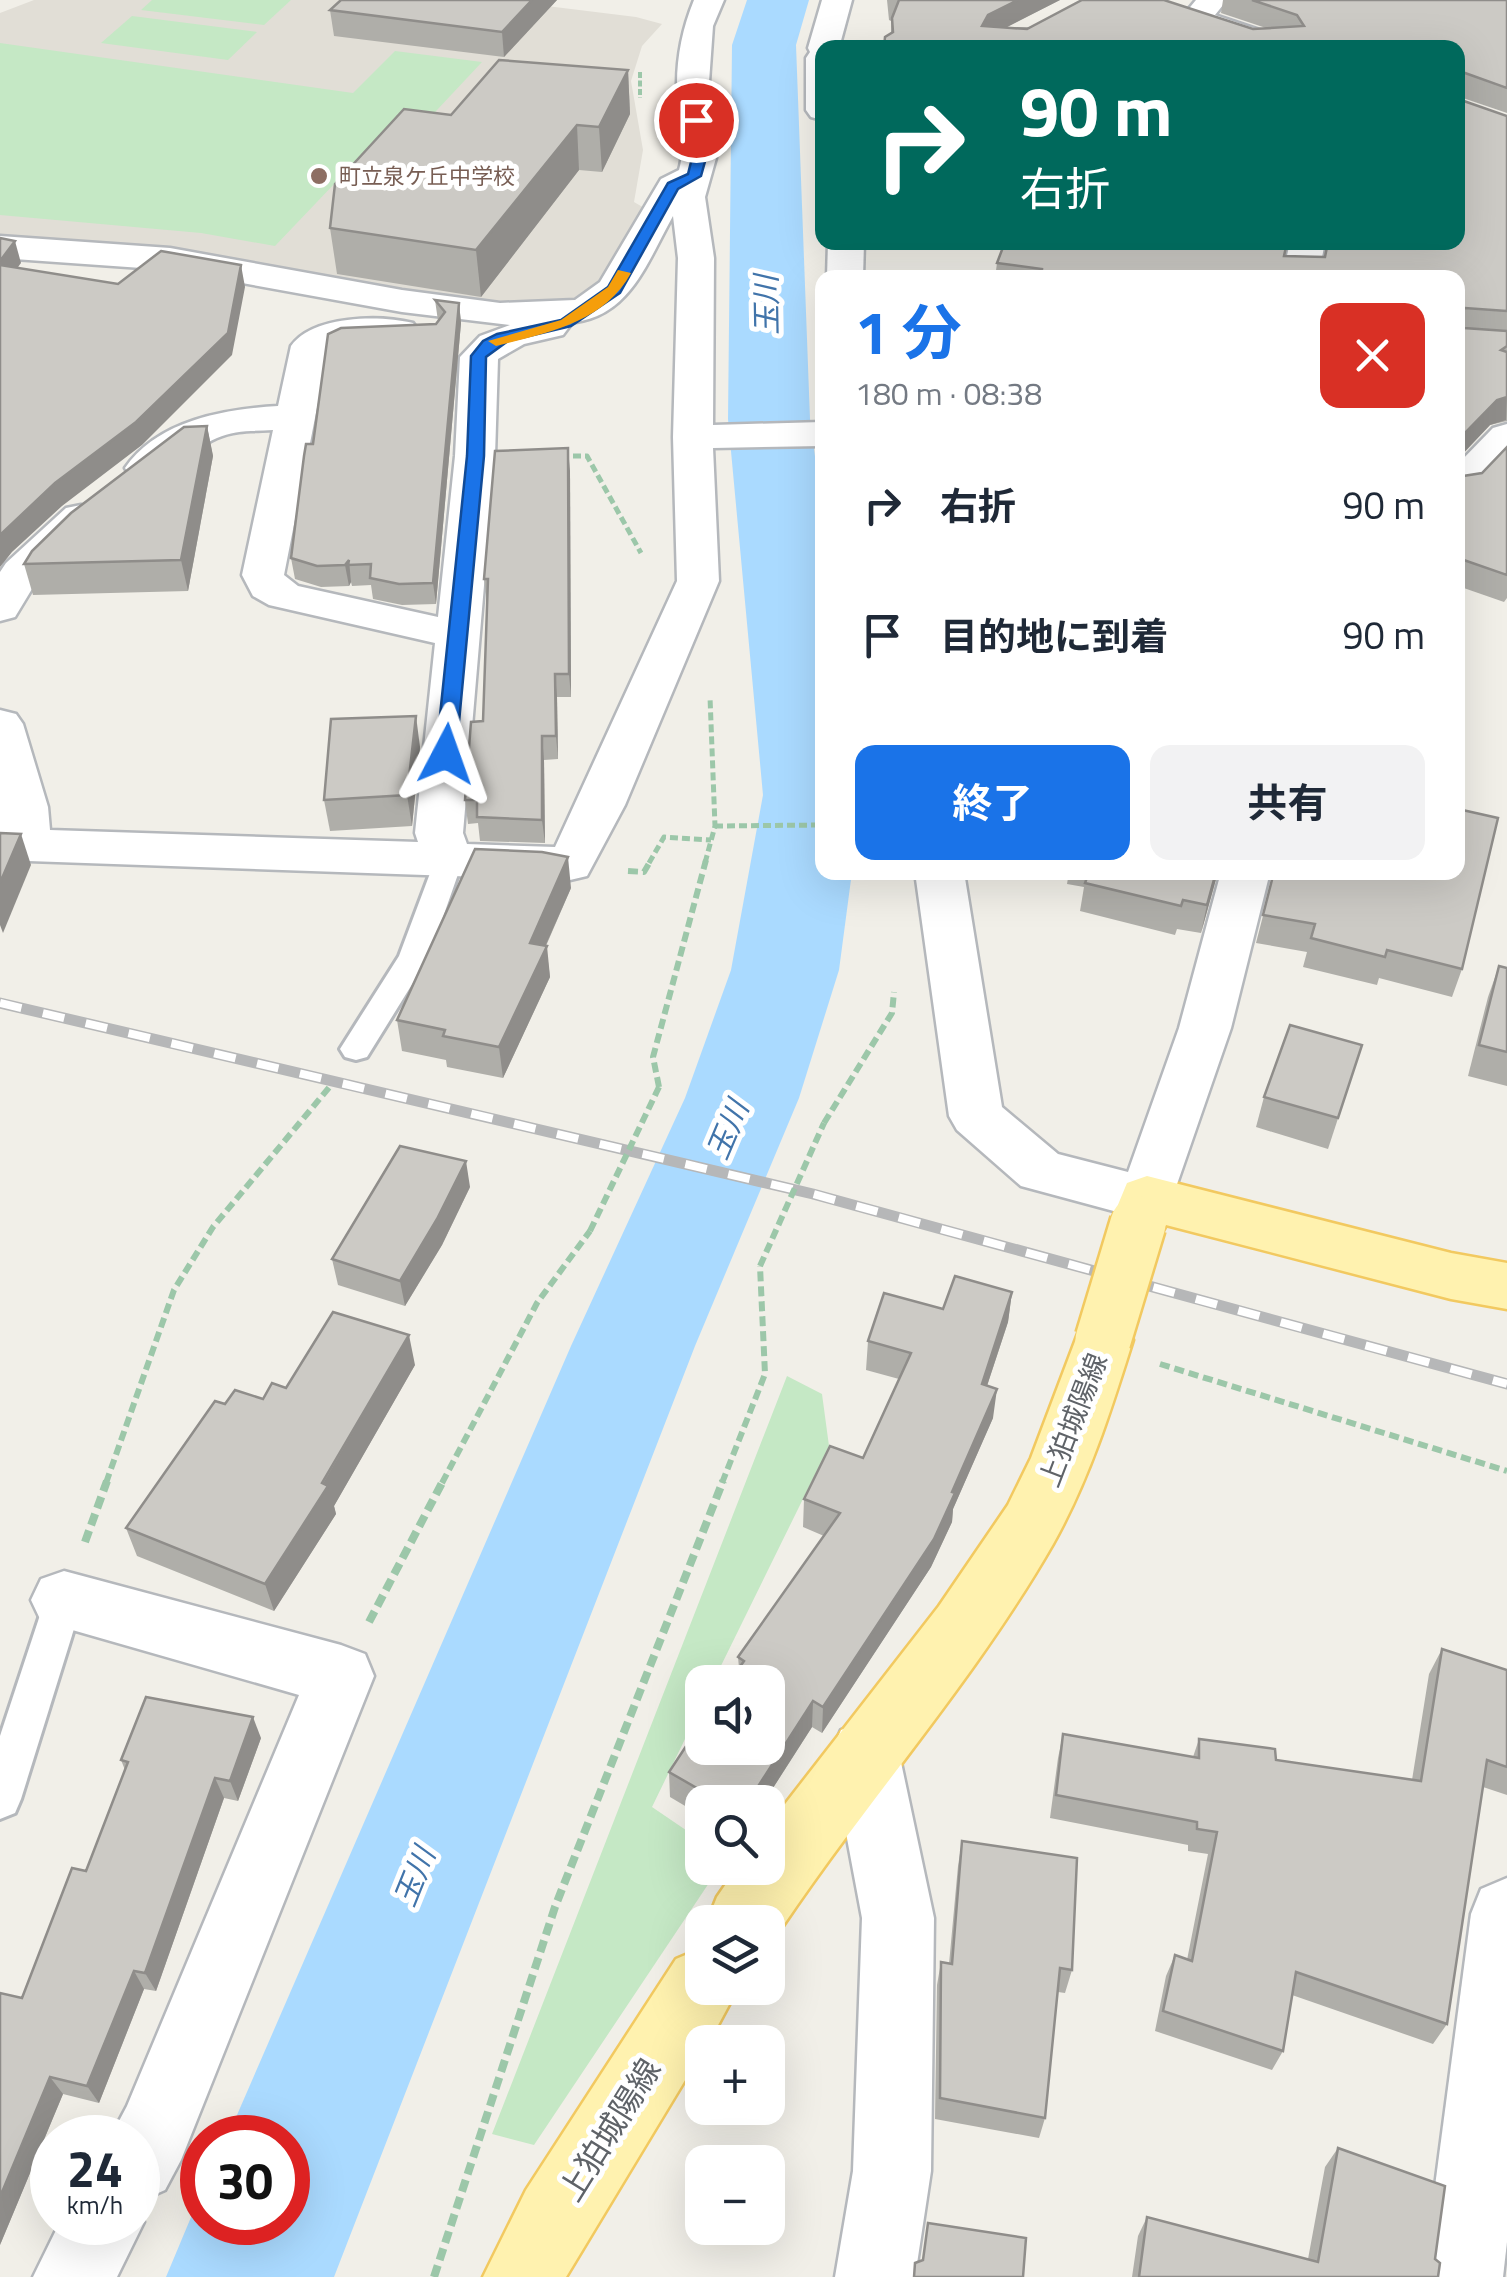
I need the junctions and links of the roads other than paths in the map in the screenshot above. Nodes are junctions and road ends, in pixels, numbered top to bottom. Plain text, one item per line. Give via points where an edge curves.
1 (708, 0) edge
2 (837, 0) edge
3 (1192, 9) edge
4 (825, 40) edge
5 (1263, 40) edge
6 (694, 176) junction
7 (0, 247) edge
8 (584, 311) junction
9 (503, 338) junction
10 (292, 417) junction
11 (815, 434) edge
12 (1507, 436) edge
13 (692, 437) junction
14 (1465, 481) edge
15 (0, 608) edge
16 (456, 634) junction
17 (0, 724) edge
18 (13, 844) edge
19 (449, 860) junction
20 (940, 880) edge
21 (1244, 880) edge
22 (356, 1049) road end
23 (1143, 1211) junction
24 (1507, 1286) edge
25 (64, 1600) joint
26 (865, 1753) junction
27 (0, 1799) edge
28 (754, 1905) edge
29 (1507, 1914) edge
30 (690, 2005) edge
31 (160, 2118) edge
32 (91, 2245) edge
33 (73, 2277) edge
34 (522, 2277) edge
35 (875, 2277) edge
36 (1463, 2277) edge

1 - 6 street via 698,26 693,82 699,158
2 - 4 street
3 - 5 street
6 - 8 street via 673,186 614,290
6 - 13 street via 688,197 696,258
7 - 8 street via 170,259 500,314
8 - 9 street via 566,323
9 - 10 street via 376,330 322,336 310,346
9 - 16 street via 478,356 476,456
10 - 15 street via 219,421 191,432 62,532 22,572
10 - 16 street via 263,575 268,587
11 - 13 street
12 - 14 street
13 - 19 street via 698,581 570,864
16 - 19 street via 440,833
17 - 18 street via 24,807
18 - 19 street
19 - 22 lane via 414,957
20 - 23 street via 976,1116 1042,1172
21 - 23 street via 1205,1028
23 - 24 main road
23 - 26 main road, 上狛城陽線, bridge via 1068,1443 1031,1523 932,1672
25 - 27 lane
25 - 31 street via 340,1676
26 - 28 main road, 上狛城陽線
26 - 35 street via 898,1918 892,2172
29 - 36 street
30 - 34 main road, 上狛城陽線
32 - 33 street

